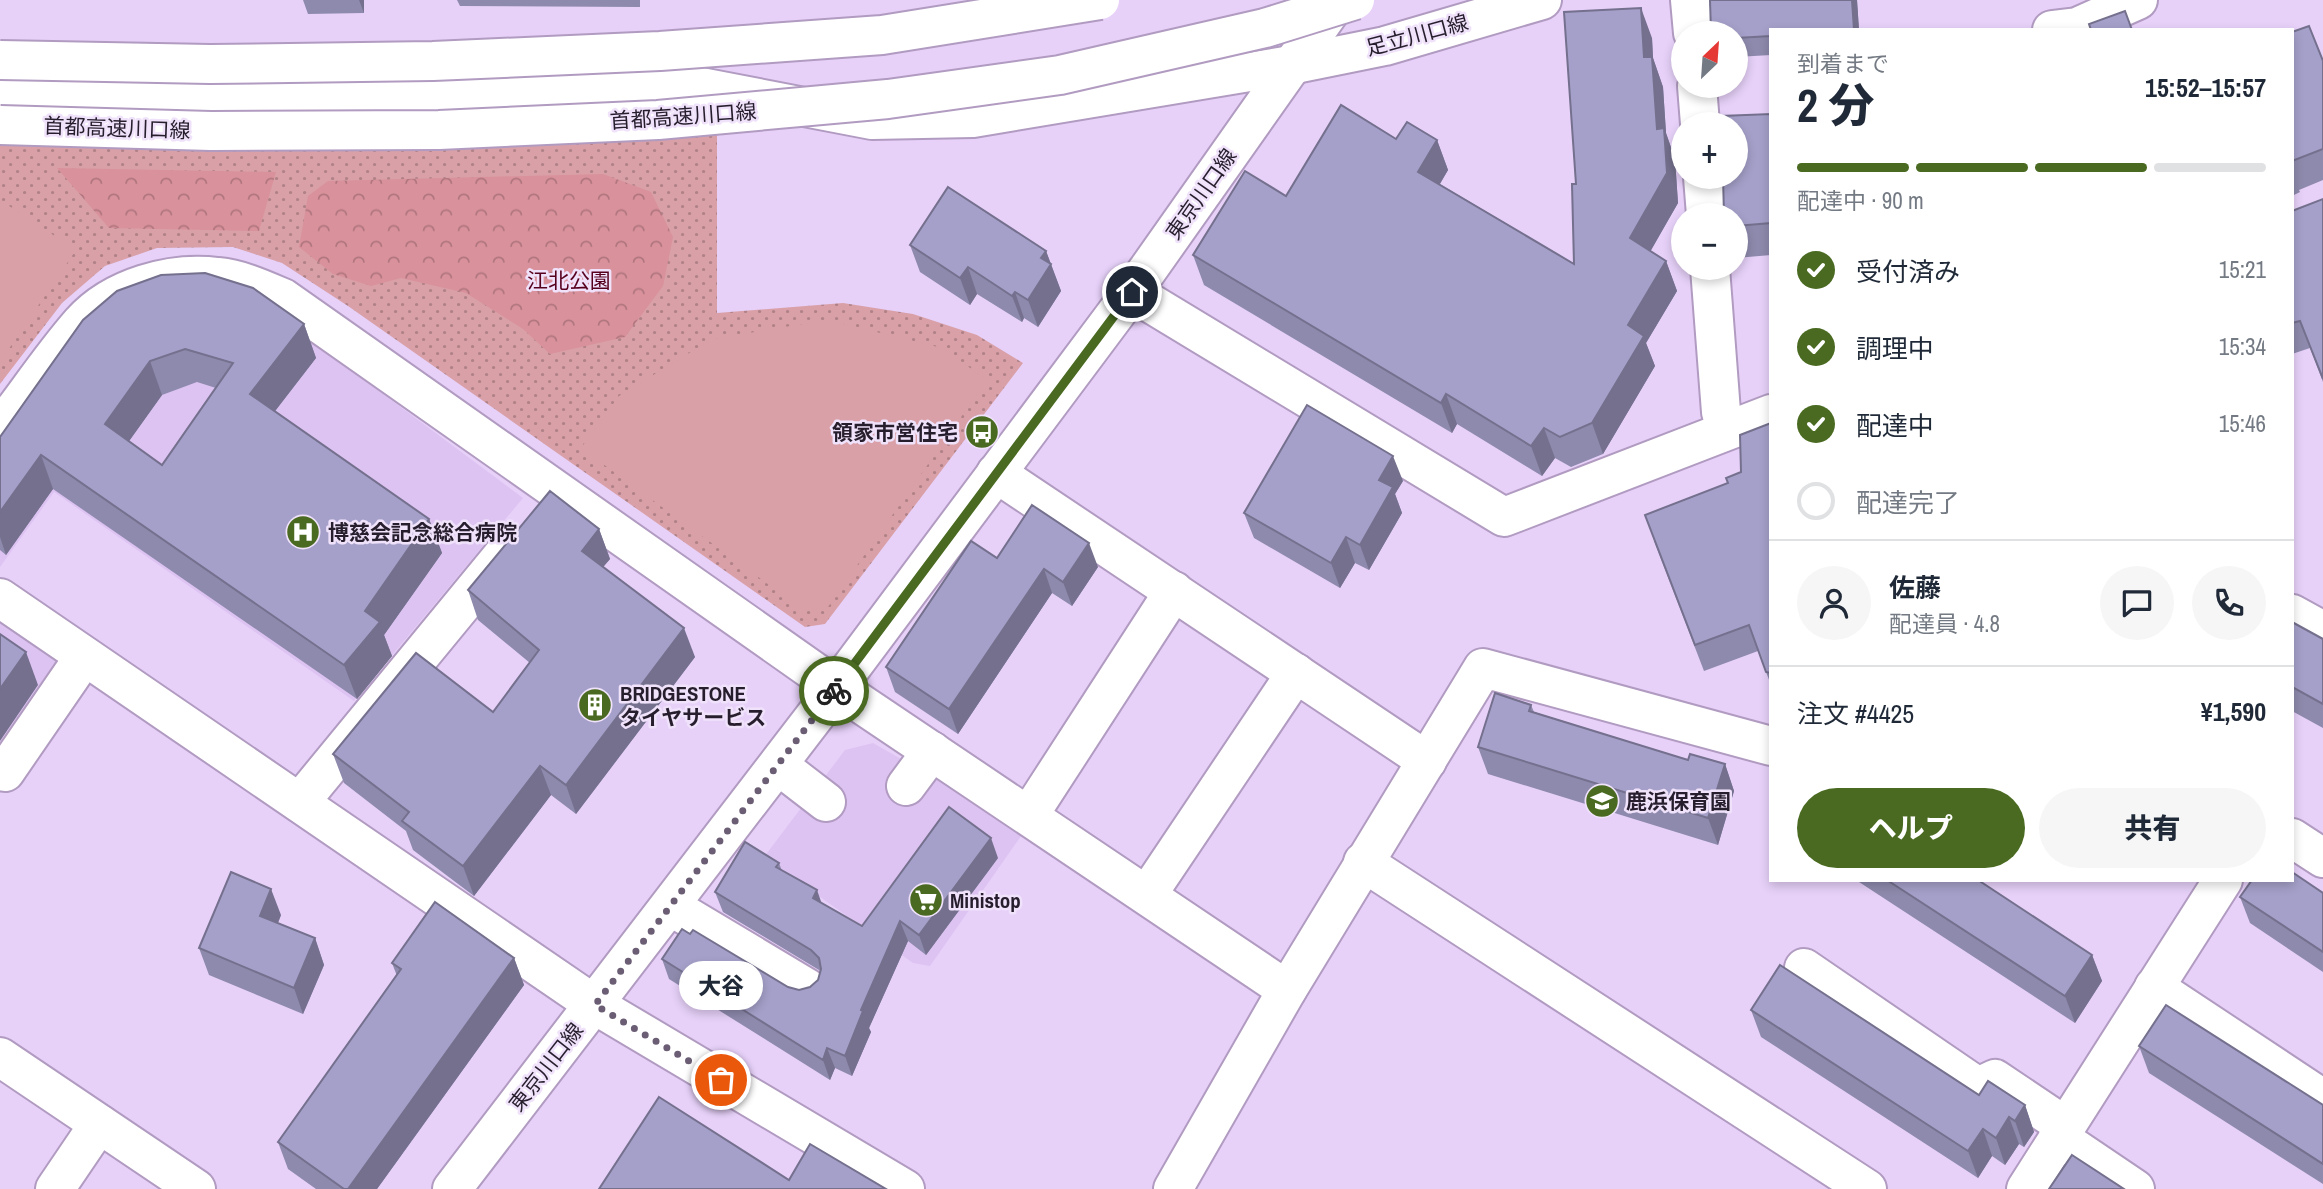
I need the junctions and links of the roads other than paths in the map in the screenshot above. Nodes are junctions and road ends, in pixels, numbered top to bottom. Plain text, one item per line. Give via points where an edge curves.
1 (978, 0) edge
2 (1100, 0) edge
3 (1338, 0) edge
4 (1355, 0) edge
5 (1542, 0) edge
6 (1690, 0) edge
7 (2047, 0) edge
8 (2138, 0) edge
9 (1692, 21) edge
10 (2051, 28) edge
11 (2068, 28) edge
12 (0, 60) edge
13 (1291, 65) junction
14 (685, 84) junction
15 (0, 89) edge
16 (0, 125) edge
17 (1711, 280) edge
18 (1132, 292) junction
19 (1769, 415) edge
20 (0, 429) edge
21 (1726, 430) junction
22 (996, 472) junction
23 (541, 509) junction
24 (1174, 591) junction
25 (0, 598) edge
26 (2294, 615) edge
27 (2323, 631) edge
28 (83, 657) junction
29 (1296, 673) junction
30 (836, 687) junction
31 (1769, 745) edge
32 (932, 751) junction
33 (1427, 761) junction
34 (778, 765) junction
35 (5, 772) dead end
36 (906, 786) dead end
37 (300, 802) junction
38 (825, 802) dead end
39 (1029, 815) junction
40 (2294, 839) edge
41 (2323, 858) edge
42 (1363, 862) junction
43 (2222, 882) edge
44 (1147, 895) junction
45 (670, 906) junction
46 (1804, 968) dead end
47 (807, 988) edge
48 (2154, 988) junction
49 (1287, 989) junction
50 (595, 1005) junction
51 (0, 1057) edge
52 (2323, 1099) edge
53 (99, 1124) junction
54 (2061, 1131) junction
55 (55, 1189) edge
56 (196, 1189) edge
57 (453, 1189) edge
58 (905, 1189) edge
59 (1173, 1189) edge
60 (1867, 1189) edge
61 (2026, 1189) edge
62 (2135, 1189) edge

1 - 14 main road via 872,21
2 - 12 main road, bridge via 882,35 660,51 433,61 210,64
3 - 13 main road, 東京川口線
4 - 16 main road, 首都高速川口線, bridge via 1265,28 1060,75 888,99 658,120 439,130 211,131
5 - 13 main road, 足立川口線 via 1385,46
6 - 9 main road
7 - 10 main road
8 - 11 main road
13 - 14 main road, 足立川口線 via 973,118 872,120
13 - 18 main road, 東京川口線
14 - 15 main road via 429,93
17 - 21 main road
18 - 21 main road via 1504,517
18 - 22 main road, 東京川口線
19 - 21 main road
20 - 23 main road via 82,321 106,303 137,285 217,276 283,298
22 - 24 main road
22 - 30 main road, 東京川口線
23 - 30 main road
23 - 37 main road
24 - 29 main road
24 - 39 main road
25 - 28 main road
26 - 27 main road
28 - 35 main road
28 - 37 main road
29 - 33 main road
29 - 44 main road
30 - 32 main road
30 - 34 main road, 東京川口線
31 - 33 main road via 1483,668
32 - 36 main road
32 - 39 main road
33 - 42 main road
34 - 38 main road
34 - 45 main road, 東京川口線
37 - 50 main road
39 - 44 main road
40 - 41 main road
42 - 49 main road
42 - 60 main road
43 - 48 main road
44 - 49 main road
45 - 47 main road
45 - 50 main road, 東京川口線
46 - 54 main road via 1978,1087 1995,1079
48 - 52 main road
48 - 54 main road
49 - 59 main road
50 - 57 main road, 東京川口線
50 - 58 main road
51 - 53 main road
53 - 55 main road
53 - 56 main road
54 - 61 main road
54 - 62 main road

